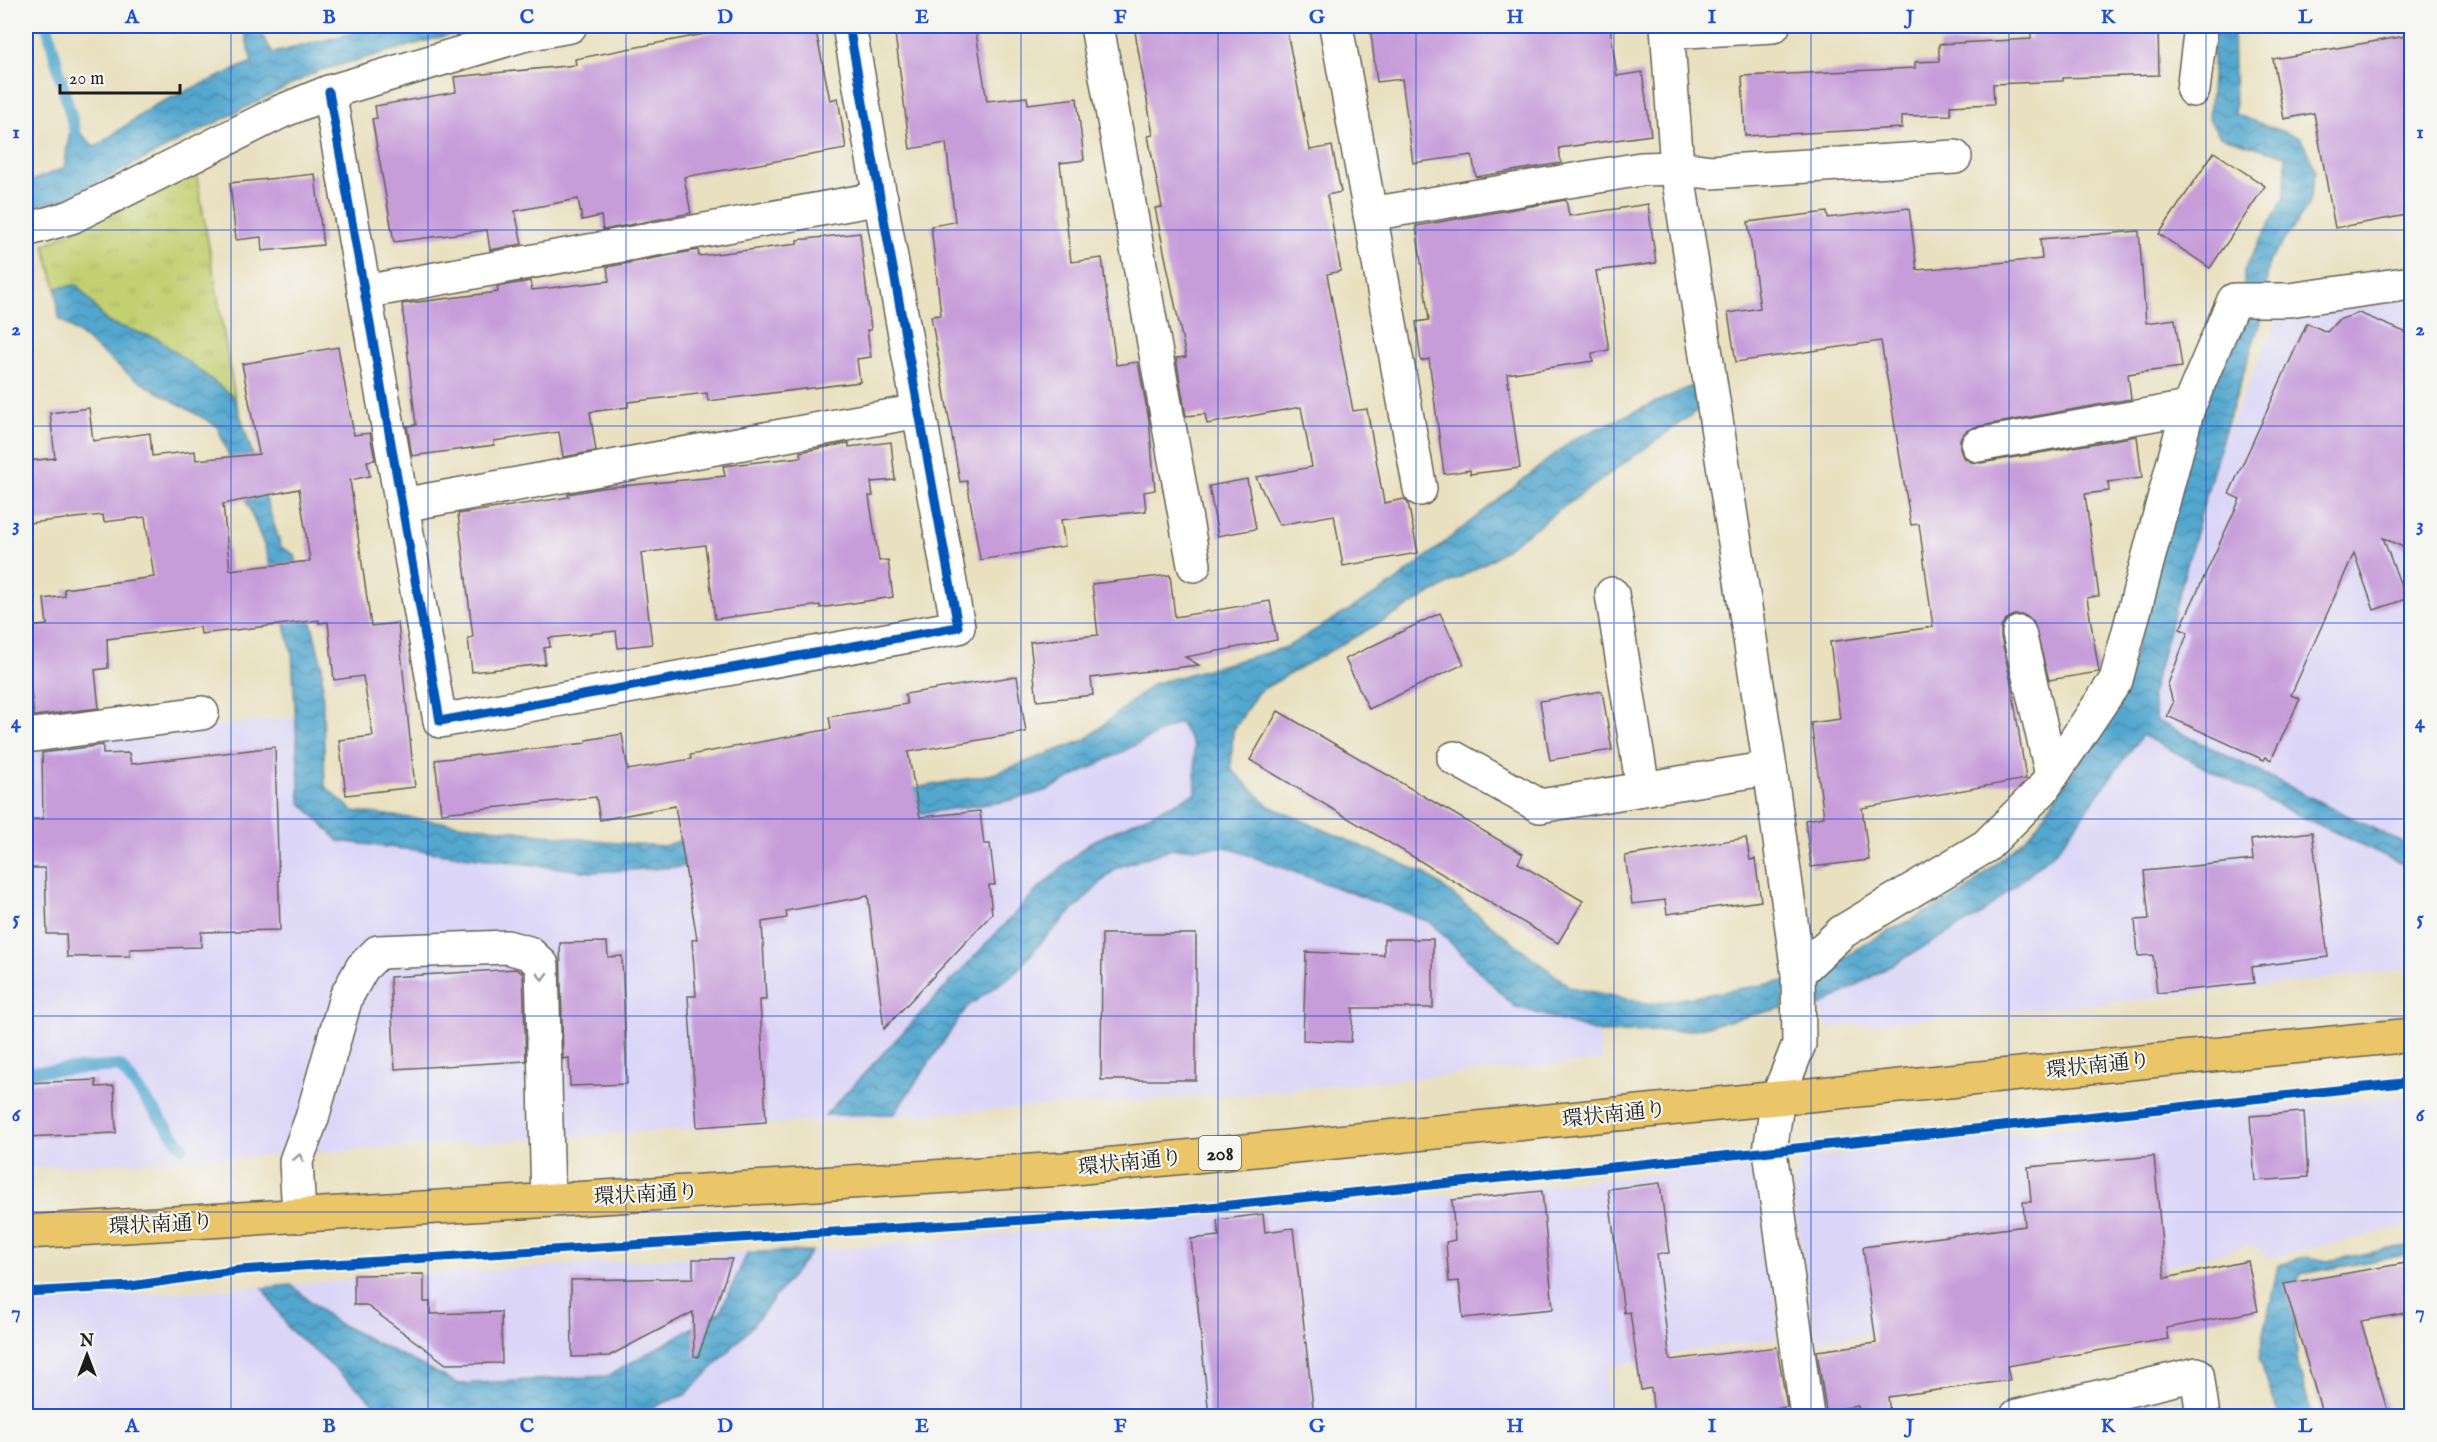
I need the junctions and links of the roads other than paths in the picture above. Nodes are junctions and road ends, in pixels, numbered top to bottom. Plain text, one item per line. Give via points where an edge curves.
1 (570, 26) edge
2 (849, 26) edge
3 (1097, 26) edge
4 (1336, 26) edge
5 (1773, 26) edge
6 (2201, 26) edge
7 (1668, 29) edge
8 (2193, 90) dead end
9 (329, 92) junction
10 (1955, 157) dead end
11 (1677, 168) junction
12 (881, 198) junction
13 (1370, 214) junction
14 (26, 230) edge
15 (2412, 283) edge
16 (364, 292) junction
17 (2188, 408) junction
18 (919, 411) junction
19 (1978, 445) dead end
20 (1420, 489) dead end
21 (402, 506) junction
22 (1194, 565) dead end
23 (1612, 594) dead end
24 (2019, 633) dead end
25 (202, 713) dead end
26 (26, 736) edge
27 (1454, 758) dead end
28 (1770, 768) junction
29 (2052, 775) junction
30 (1643, 789) junction
31 (1798, 988) junction
32 (2412, 1035) edge
33 (1778, 1097) junction
34 (539, 1200) junction
35 (298, 1216) junction
36 (26, 1232) edge
37 (1807, 1416) edge
38 (2017, 1416) edge
39 (2203, 1416) edge

1 - 9 street via 526,34
2 - 12 street
3 - 22 street
4 - 13 street
5 - 7 street
6 - 8 street
7 - 11 street
9 - 14 street via 280,112 71,217
9 - 16 street
10 - 11 street via 1711,172
11 - 13 street via 1641,169
11 - 28 street
12 - 16 street
12 - 18 street
13 - 20 street
15 - 17 street via 2273,300 2234,300
16 - 21 street
17 - 19 street
17 - 29 street via 2116,680
18 - 21 street
18 - 21 street via 958,627 557,701 440,721
23 - 30 street
24 - 29 street
25 - 26 street
27 - 30 street via 1540,806
28 - 30 street
28 - 31 street
29 - 31 street via 1986,846 1842,932
31 - 33 street via 1799,1044
32 - 33 highway, 環状南通り / 208
33 - 34 highway, 環状南通り / 208 via 1064,1169
33 - 37 street via 1770,1151
34 - 35 highway, 環状南通り / 208
35 -> 34 street via 296,1161 346,997 362,968 378,952 507,947 529,953 542,965
35 - 36 highway, 環状南通り / 208
38 - 39 street via 2197,1374

